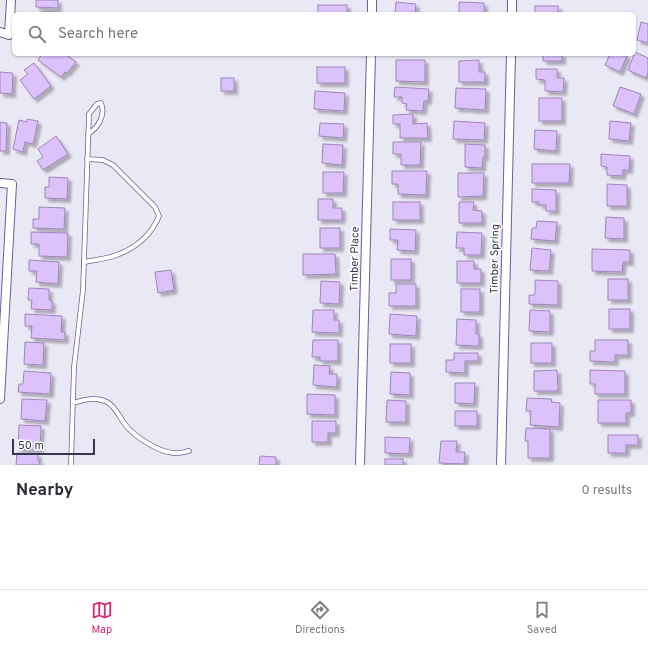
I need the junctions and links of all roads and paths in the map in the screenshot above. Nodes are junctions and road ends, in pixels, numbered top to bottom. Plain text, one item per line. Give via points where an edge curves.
1 (11, 0) edge
2 (372, 0) edge
3 (512, 0) edge
4 (372, 12) edge
5 (512, 12) edge
6 (0, 32) edge
7 (371, 56) edge
8 (511, 56) edge
9 (88, 134) junction
10 (87, 159) junction
11 (0, 183) edge
12 (84, 262) junction
13 (0, 399) edge
14 (73, 403) junction
15 (189, 451) dead end
16 (71, 465) edge
17 (360, 465) edge
18 (501, 465) edge

1 - 6 street via 9,35
2 - 4 street
3 - 5 street
7 - 17 street, Timber Place
8 - 18 street, Timber Spring
9 - 9 lane via 89,114 101,103 101,118 95,130
9 - 10 lane
10 - 12 lane
10 - 12 lane via 103,160 112,165 155,207 159,216 150,232 132,248 113,257
11 - 13 street via 12,184
12 - 14 lane
14 - 15 lane via 94,399 106,402 113,406 134,435 145,442 172,453
14 - 16 lane

